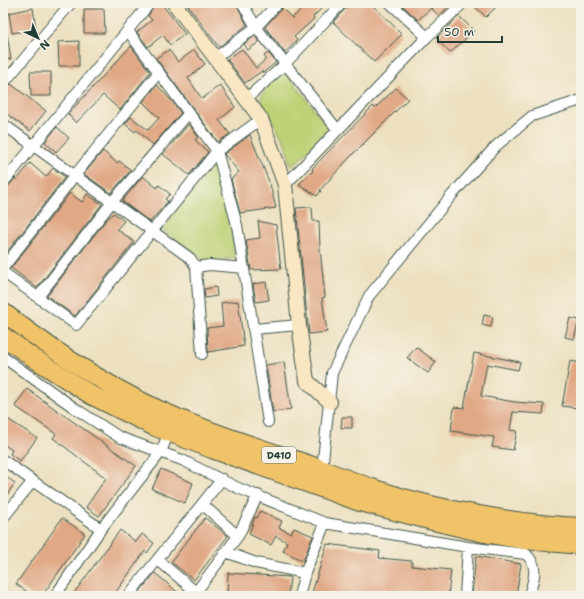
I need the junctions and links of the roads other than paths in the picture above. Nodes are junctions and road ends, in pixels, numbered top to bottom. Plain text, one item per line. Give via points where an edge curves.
1 (71, 3) edge
2 (150, 3) edge
3 (174, 3) edge
4 (242, 3) edge
5 (278, 3) edge
6 (342, 3) edge
7 (390, 3) edge
8 (463, 3) edge
9 (256, 27) junction
10 (128, 31) junction
11 (427, 37) junction
12 (215, 58) junction
13 (284, 65) junction
14 (158, 72) junction
15 (3, 84) edge
16 (246, 99) junction
17 (581, 100) edge
18 (189, 113) junction
19 (261, 119) junction
20 (3, 124) edge
21 (337, 129) junction
22 (32, 147) junction
23 (217, 151) junction
24 (75, 175) junction
25 (3, 182) edge
26 (285, 185) junction
27 (112, 202) junction
28 (152, 230) junction
29 (196, 267) junction
30 (3, 268) edge
31 (244, 268) junction
32 (3, 272) edge
33 (38, 297) junction
34 (3, 312) edge
35 (299, 325) junction
36 (252, 329) junction
37 (3, 336) edge
38 (202, 354) dead end
39 (3, 357) edge
40 (330, 402) junction
41 (268, 422) dead end
42 (169, 432) junction
43 (161, 452) junction
44 (3, 460) edge
45 (322, 470) junction
46 (222, 479) junction
47 (32, 481) junction
48 (258, 495) junction
49 (202, 504) junction
50 (3, 518) edge
51 (326, 523) junction
52 (581, 527) edge
53 (101, 529) junction
54 (238, 536) junction
55 (581, 545) edge
56 (468, 547) junction
57 (226, 552) junction
58 (158, 560) junction
59 (305, 573) junction
60 (55, 596) edge
61 (128, 596) edge
62 (299, 596) edge
63 (465, 596) edge
64 (529, 596) edge

1 - 15 street
2 - 10 street
3 - 12 street
4 - 9 street
5 - 9 street
6 - 13 street
7 - 11 street
8 - 11 street
9 - 12 street
9 - 13 street
10 - 14 street
10 - 22 street
11 - 21 street
12 - 16 street
13 - 16 street
13 - 21 street
14 - 18 street
14 - 24 street
16 - 19 street
17 - 40 street via 532,116 496,146 452,195 369,296 332,373
18 - 23 street
18 - 27 street
19 - 23 street
19 - 26 street
20 - 22 street
21 - 26 street
22 - 24 street
22 - 25 street
23 - 28 street
23 - 31 street
24 - 27 street
24 - 30 street
26 - 35 street
27 - 28 street
27 - 33 street
28 - 29 street via 190,258
28 - 33 street via 76,324
29 - 31 street
29 - 38 street
31 - 36 street
32 - 33 street
34 - 45 highway, D410 via 87,372 179,419
35 - 36 street
35 - 40 street via 307,381
36 - 41 street
37 - 42 highway, D410 via 78,387
39 - 43 street via 119,436
40 - 45 street
42 - 43 street
42 - 55 highway, D410 via 360,502 484,533
43 - 46 street
43 - 53 street
44 - 47 street
45 - 52 highway, D410 via 379,490 440,506 548,525
46 - 48 street
46 - 49 street
47 - 50 street
47 - 53 street
48 - 51 street
48 - 54 street
49 - 54 street
49 - 58 street
51 - 56 street
51 - 59 street
53 - 60 street
54 - 57 street
56 - 63 street
56 - 64 street via 526,554 532,560 535,572
57 - 58 street via 196,592
57 - 59 street via 256,563
58 - 61 street
59 - 62 street

